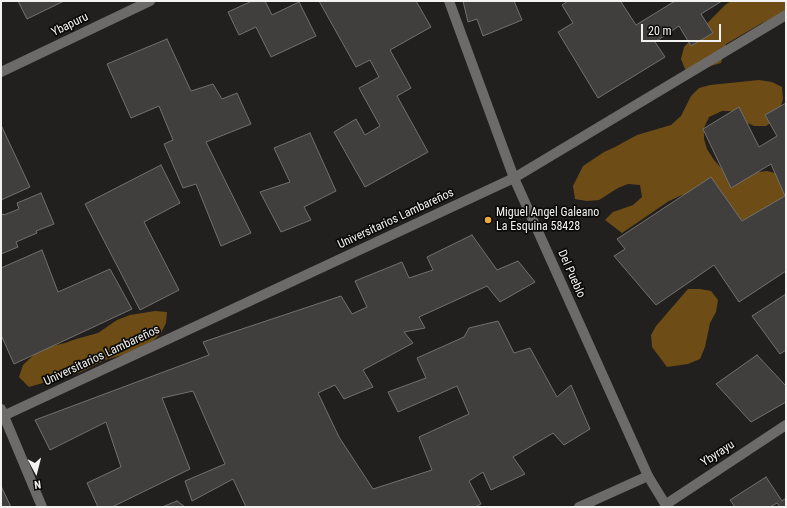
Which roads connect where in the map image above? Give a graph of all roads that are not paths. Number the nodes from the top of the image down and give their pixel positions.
1 (150, 1) edge
2 (449, 1) edge
3 (786, 15) edge
4 (1, 72) edge
5 (514, 178) junction
6 (2, 414) edge
7 (786, 425) edge
8 (648, 476) junction
9 (666, 506) edge
10 (42, 507) edge
11 (579, 507) edge

1 - 4 street, Ybapuru
2 - 5 street, Del Pueblo
3 - 5 street, Universitarios Lambareños
5 - 6 street, Universitarios Lambareños
5 - 8 street, Del Pueblo
6 - 10 street
7 - 9 street, Ybyrayu
8 - 9 street, Del Pueblo
8 - 11 street

